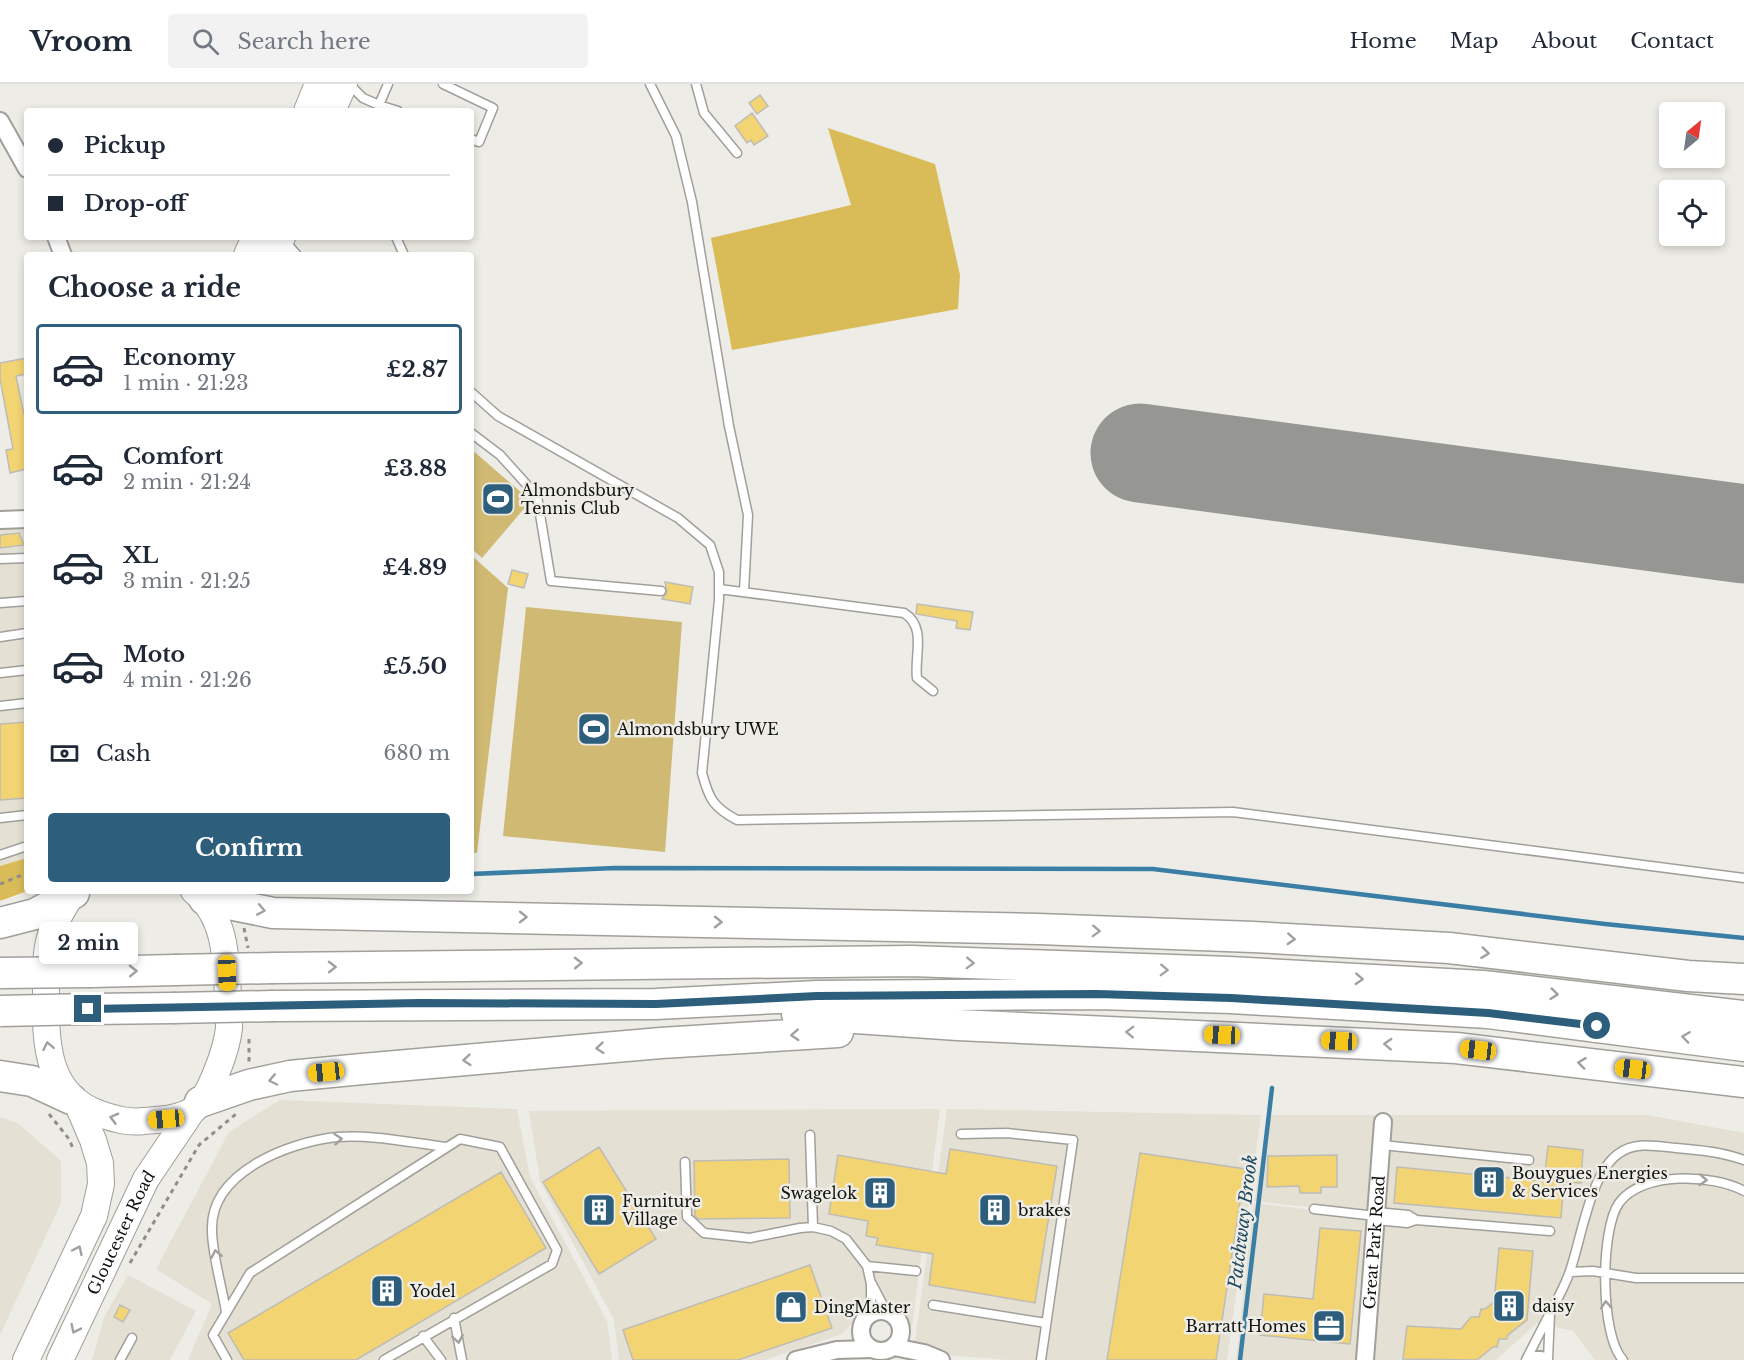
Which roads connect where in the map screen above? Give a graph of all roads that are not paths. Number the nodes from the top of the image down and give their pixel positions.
1 (388, 84) edge
2 (442, 84) edge
3 (650, 84) edge
4 (696, 84) edge
5 (341, 93) edge
6 (379, 105) junction
7 (313, 108) edge
8 (388, 108) edge
9 (0, 121) edge
10 (474, 140) edge
11 (738, 153) dead end
12 (24, 164) edge
13 (284, 240) edge
14 (294, 252) edge
15 (474, 395) edge
16 (474, 436) edge
17 (24, 519) edge
18 (0, 520) edge
19 (24, 558) edge
20 (0, 559) edge
21 (719, 589) junction
22 (661, 591) dead end
23 (744, 591) junction
24 (24, 601) edge
25 (0, 603) edge
26 (24, 633) edge
27 (0, 637) edge
28 (24, 670) edge
29 (0, 673) edge
30 (933, 691) dead end
31 (0, 700) edge
32 (24, 703) edge
33 (0, 706) edge
34 (24, 815) edge
35 (0, 818) edge
36 (24, 847) edge
37 (0, 855) edge
38 (1744, 878) edge
39 (70, 894) edge
40 (73, 894) edge
41 (199, 895) edge
42 (0, 922) edge
43 (1038, 929) junction
44 (654, 962) junction
45 (0, 973) edge
46 (1688, 976) junction
47 (1744, 979) edge
48 (1744, 986) edge
49 (656, 1004) junction
50 (0, 1011) edge
51 (1744, 1016) edge
52 (958, 1025) junction
53 (1744, 1046) edge
54 (0, 1076) edge
55 (1744, 1082) edge
56 (74, 1102) junction
57 (196, 1107) junction
58 (1383, 1122) dead end
59 (962, 1134) dead end
60 (810, 1135) dead end
61 (1382, 1144) junction
62 (447, 1147) junction
63 (1529, 1160) dead end
64 (1744, 1160) edge
65 (685, 1162) dead end
66 (1744, 1191) edge
67 (1314, 1209) dead end
68 (1376, 1216) junction
69 (813, 1227) junction
70 (1550, 1231) dead end
71 (867, 1266) junction
72 (916, 1271) dead end
73 (1570, 1272) junction
74 (1606, 1274) junction
75 (1744, 1278) edge
76 (871, 1284) junction
77 (933, 1305) dead end
78 (226, 1312) junction
79 (878, 1312) junction
80 (1550, 1313) junction
81 (454, 1318) junction
82 (1046, 1323) junction
83 (423, 1336) junction
84 (132, 1338) dead end
85 (898, 1340) junction
86 (866, 1343) junction
87 (66, 1358) edge
88 (26, 1360) edge
89 (120, 1360) edge
90 (227, 1360) edge
91 (384, 1360) edge
92 (441, 1360) edge
93 (462, 1360) edge
94 (796, 1360) edge
95 (940, 1360) edge
96 (1041, 1360) edge
97 (1365, 1360) edge
98 (1526, 1360) edge
99 (1531, 1360) edge
100 (1541, 1360) edge
101 (1548, 1360) edge
102 (1623, 1360) edge

1 - 6 lane
2 - 10 lane
3 - 23 lane
4 - 11 lane
5 - 6 lane
5 - 7 main road
6 - 8 lane
9 - 12 street
13 - 14 lane
15 - 21 lane
16 - 22 lane
17 - 18 street
19 - 20 lane
21 - 23 lane
21 - 38 lane
23 - 30 lane
24 - 25 lane
26 - 27 lane
28 - 29 lane
31 - 33 lane
32 - 33 lane
34 - 35 lane
36 - 37 lane
39 - 42 highway
56 -> 40 main road, Gloucester Road
41 -> 43 highway
41 - 57 main road, Gloucester Road
43 - 44 highway
43 -> 46 highway
45 -> 44 highway, bridge
44 -> 51 highway
46 - 47 highway
46 - 48 highway
49 - 50 highway, bridge
49 - 52 highway
53 -> 49 highway
55 -> 52 highway
52 -> 57 highway
54 - 56 highway
57 -> 56 main road
88 -> 56 main road, Gloucester Road
57 -> 87 main road, Gloucester Road
58 - 61 street, Great Park Road
59 - 82 lane
60 - 69 lane
61 - 63 lane
61 - 68 street, Great Park Road
62 - 78 lane
78 -> 62 lane
62 - 81 lane
64 - 73 lane
65 - 69 lane
74 -> 66 lane
67 - 68 lane
68 - 70 lane
68 - 97 street, Great Park Road
69 - 71 lane
71 - 72 lane
71 - 76 lane
73 - 74 lane
73 - 80 lane
74 - 75 lane
102 -> 74 lane
76 - 79 lane
76 - 79 lane
77 - 82 lane
78 - 90 lane
79 - 85 street
79 - 86 street
80 - 98 lane
80 - 101 lane
81 - 83 lane
81 -> 93 lane
82 - 96 lane
83 - 91 lane
83 - 92 lane
84 - 89 lane
85 - 86 street
85 - 95 street
86 - 94 street
99 - 100 street

